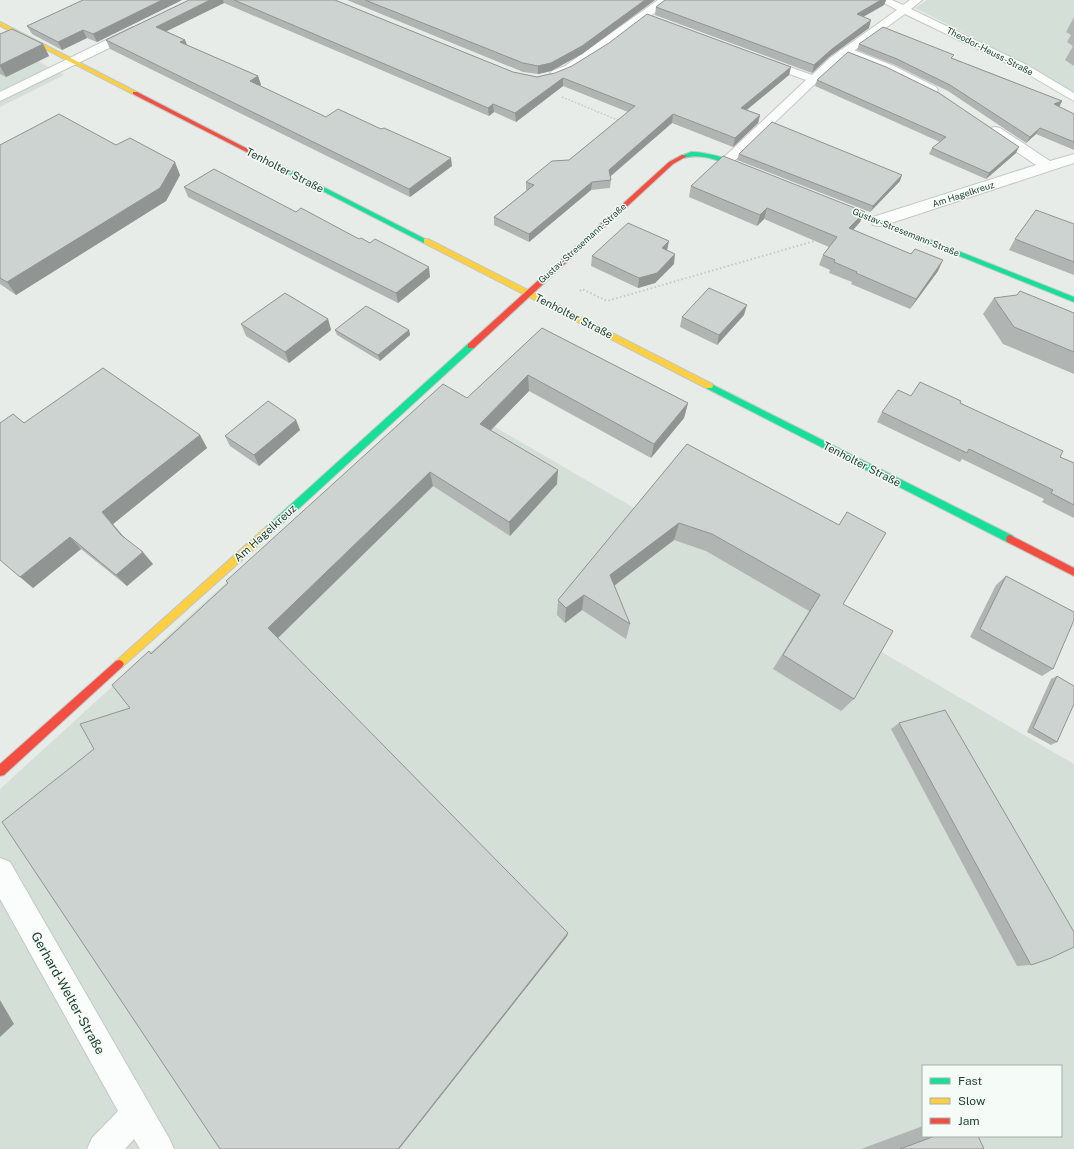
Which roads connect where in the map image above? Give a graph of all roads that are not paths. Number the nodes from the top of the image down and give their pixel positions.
1 (666, 0) edge
2 (884, 0) edge
3 (917, 0) edge
4 (904, 8) junction
5 (643, 16) junction
6 (658, 22) edge
7 (0, 24) edge
8 (145, 25) edge
9 (846, 51) junction
10 (754, 57) edge
11 (74, 61) junction
12 (813, 79) junction
13 (537, 80) edge
14 (942, 95) edge
15 (0, 97) edge
16 (1074, 98) edge
17 (981, 122) edge
18 (1074, 158) edge
19 (726, 162) junction
20 (1047, 166) junction
21 (756, 173) edge
22 (828, 202) edge
23 (879, 222) junction
24 (527, 292) junction
25 (1074, 300) edge
26 (1074, 572) edge
27 (0, 771) edge
28 (0, 872) edge
29 (137, 1114) junction
30 (103, 1149) edge
31 (158, 1149) edge

1 - 5 street
2 - 4 lane, Theodor-Heuss-Straße
3 - 4 lane
4 - 9 lane
4 - 16 lane, Theodor-Heuss-Straße
5 - 6 lane
5 - 13 street
7 - 11 street, Tenholter Straße
8 - 11 street
9 - 12 lane
9 - 14 street
10 - 12 lane
11 - 15 street
11 - 24 street, Tenholter Straße
12 - 19 lane
17 - 20 street
18 - 20 street, Am Hagelkreuz
19 - 21 street, Gustav-Stresemann-Straße
19 - 24 street, Gustav-Stresemann-Straße
20 - 23 street, Am Hagelkreuz
22 - 23 street, Gustav-Stresemann-Straße
23 - 25 street, Gustav-Stresemann-Straße
24 - 26 street, Tenholter Straße
24 - 27 street, Am Hagelkreuz
28 - 29 street, Gerhard-Welter-Straße
29 - 30 street
29 - 31 street, Gerhard-Welter-Straße

